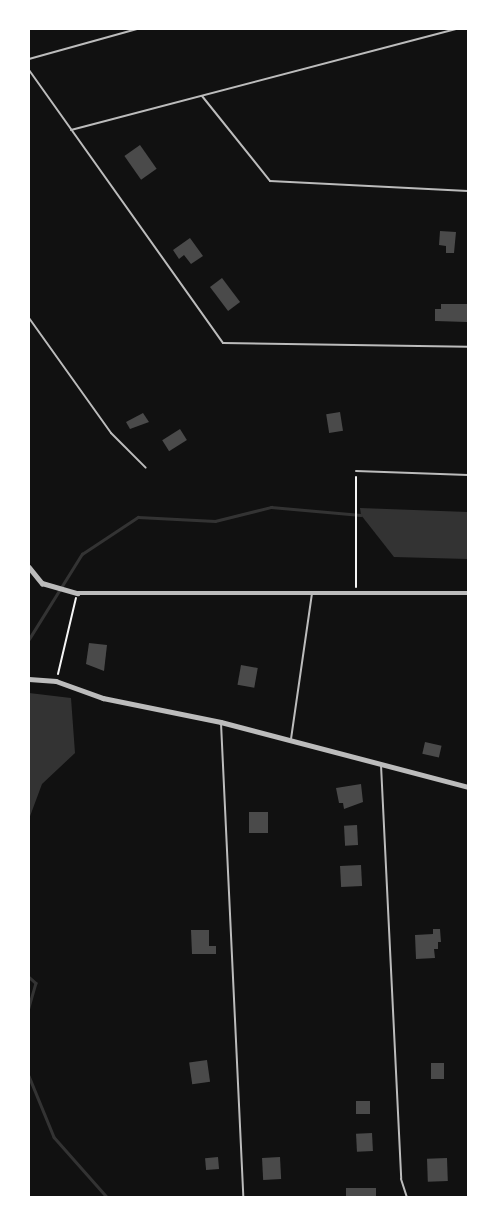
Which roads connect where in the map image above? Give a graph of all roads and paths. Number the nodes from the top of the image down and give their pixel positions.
1 (137, 29) edge
2 (456, 29) edge
3 (29, 59) edge
4 (29, 70) edge
5 (202, 96) junction
6 (71, 130) junction
7 (468, 191) edge
8 (29, 318) edge
9 (468, 348) edge
10 (146, 468) dead end
11 (356, 471) joint
12 (468, 475) edge
13 (29, 567) edge
14 (78, 593) junction
15 (468, 593) edge
16 (312, 594) junction
17 (356, 594) junction
18 (29, 679) edge
19 (56, 681) junction
20 (221, 722) junction
21 (291, 739) junction
22 (380, 766) junction
23 (468, 787) edge
24 (243, 1197) edge
25 (407, 1197) edge

1 - 3 lane
2 - 5 lane
4 - 6 lane
5 - 6 lane
5 - 7 lane
6 - 9 lane
8 - 10 lane
11 - 12 lane
11 - 17 path
13 - 14 street
14 - 16 street
14 - 19 path
15 - 17 street
16 - 17 street
16 - 21 lane
18 - 19 street
19 - 20 street
20 - 21 street
20 - 24 lane
21 - 22 street
22 - 23 street
22 - 25 lane

